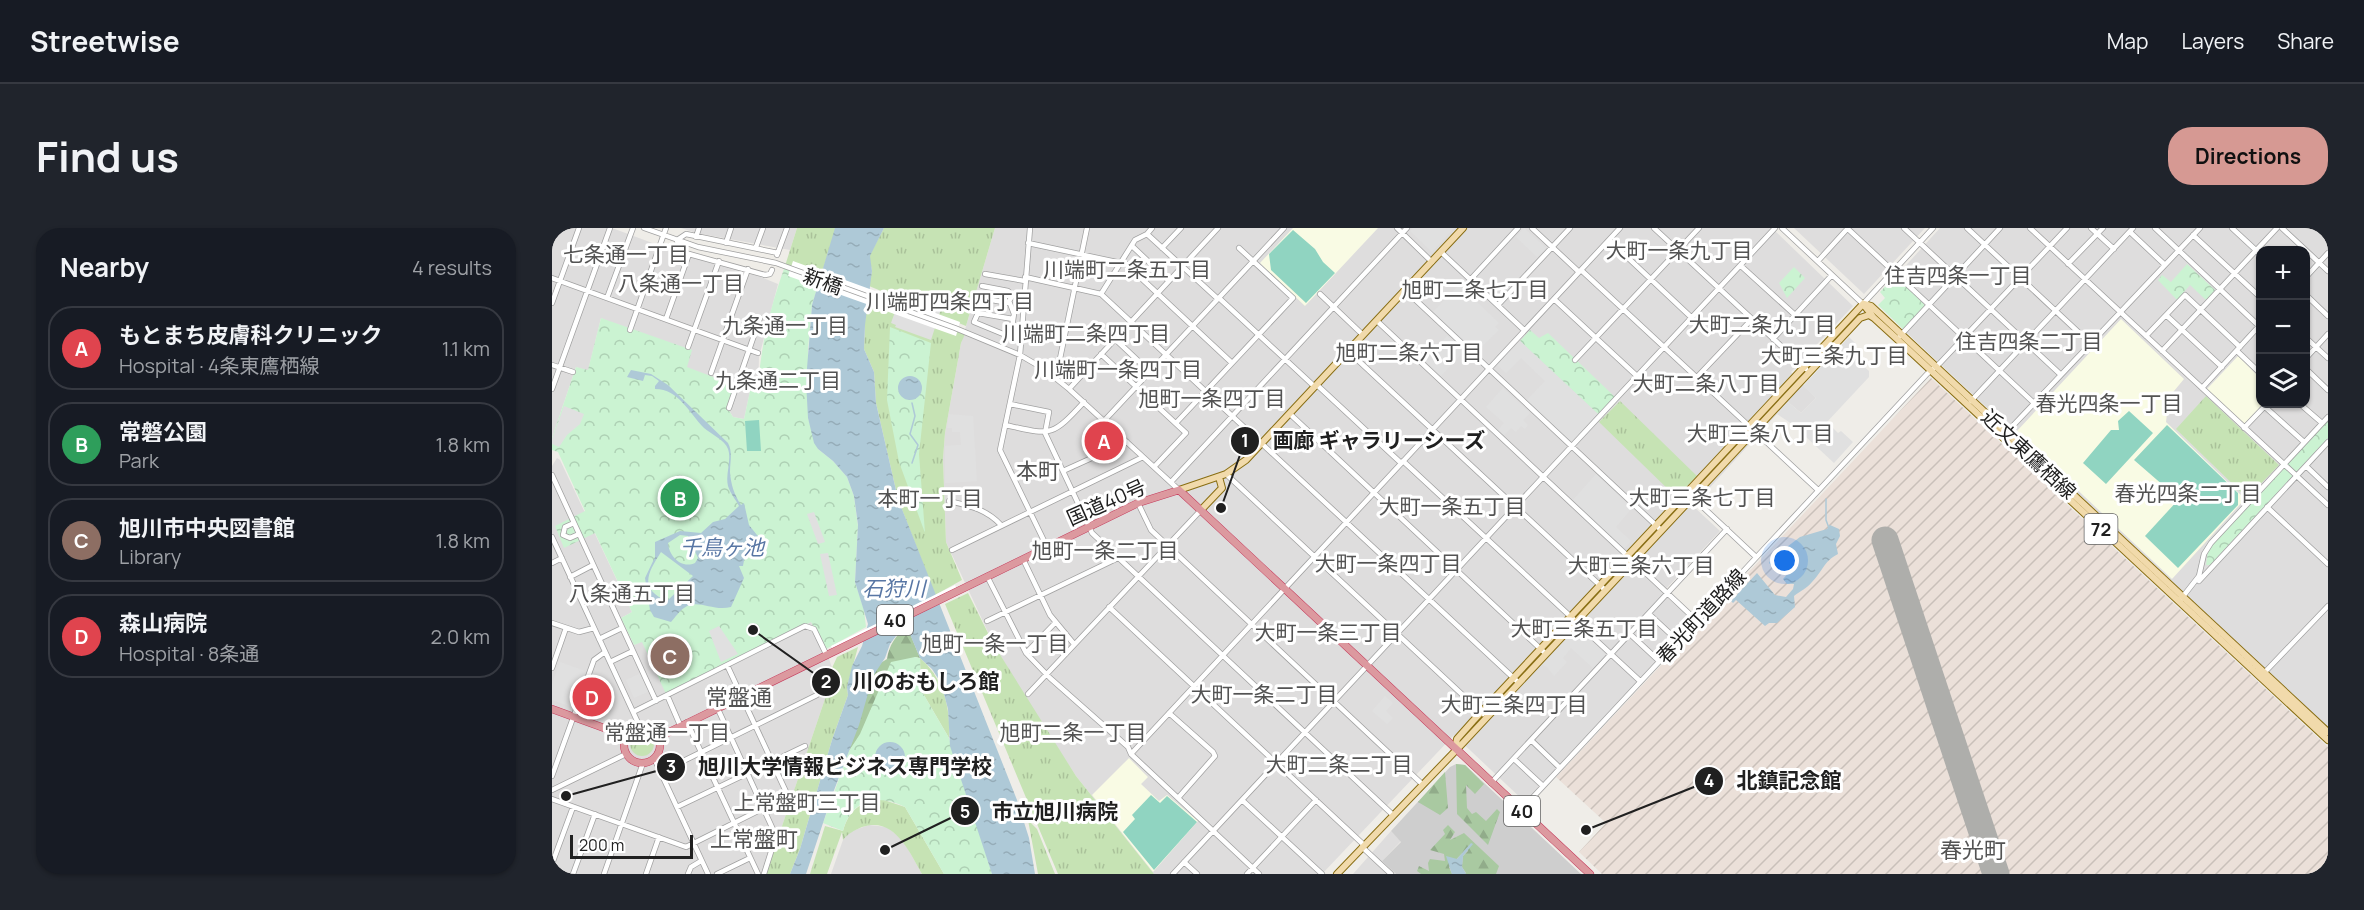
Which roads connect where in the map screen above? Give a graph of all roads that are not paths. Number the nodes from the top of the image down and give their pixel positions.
1 (579, 228) edge
2 (610, 228) edge
3 (633, 228) edge
4 (644, 228) edge
5 (666, 228) edge
6 (699, 228) edge
7 (731, 228) edge
8 (763, 228) edge
9 (787, 228) edge
10 (1030, 228) edge
11 (1087, 228) edge
12 (1152, 228) edge
13 (1181, 228) edge
14 (1218, 228) edge
15 (1275, 228) edge
16 (1284, 228) edge
17 (1397, 228) edge
18 (1407, 228) edge
19 (1463, 228) edge
20 (1518, 228) edge
21 (1532, 228) edge
22 (1570, 228) edge
23 (1620, 228) edge
24 (1654, 228) edge
25 (1699, 228) edge
26 (1775, 228) edge
27 (1782, 228) edge
28 (1848, 228) edge
29 (1904, 228) edge
30 (1933, 228) edge
31 (1967, 228) edge
32 (2000, 228) edge
33 (2030, 228) edge
34 (2067, 228) edge
35 (2091, 228) edge
36 (2103, 228) edge
37 (2155, 228) edge
38 (2200, 228) edge
39 (2232, 228) edge
40 (2277, 228) edge
41 (2282, 228) edge
42 (2132, 230) edge
43 (1280, 233) junction
44 (1402, 233) junction
45 (1147, 234) junction
46 (2097, 234) junction
47 (663, 235) junction
48 (2193, 235) junction
49 (696, 237) junction
50 (676, 240) junction
51 (1609, 240) junction
52 (1920, 242) junction
53 (726, 243) junction
54 (1028, 243) junction
55 (1985, 245) junction
56 (1132, 246) junction
57 (2050, 246) junction
58 (2263, 246) edge
59 (756, 247) junction
60 (1552, 247) junction
61 (1162, 248) junction
62 (1239, 248) dead end
63 (2114, 249) junction
64 (1677, 250) junction
65 (2178, 250) junction
66 (2256, 250) edge
67 (1441, 252) junction
68 (2328, 253) edge
69 (690, 254) junction
70 (1082, 254) junction
71 (2256, 254) edge
72 (719, 261) junction
73 (1253, 261) junction
74 (1818, 261) junction
75 (1121, 262) junction
76 (1432, 262) junction
77 (2319, 263) junction
78 (2068, 264) junction
79 (2165, 265) junction
80 (1182, 266) junction
81 (1741, 266) junction
82 (748, 269) junction
83 (1580, 271) junction
84 (1893, 271) junction
85 (2328, 271) edge
86 (771, 272) dead end
87 (2235, 273) junction
88 (2310, 273) edge
89 (985, 274) dead end
90 (1832, 275) junction
91 (1956, 275) junction
92 (552, 278) edge
93 (2020, 278) junction
94 (1025, 279) junction
95 (1650, 279) junction
96 (2085, 279) junction
97 (1470, 280) junction
98 (560, 281) junction
99 (1169, 281) junction
100 (982, 286) dead end
101 (1075, 288) junction
102 (1719, 289) junction
103 (2220, 289) junction
104 (1405, 290) junction
105 (587, 291) junction
106 (2256, 293) edge
107 (1024, 294) junction
108 (1101, 294) junction
109 (1157, 294) junction
110 (1320, 294) dead end
111 (1013, 295) junction
112 (980, 297) dead end
113 (607, 298) junction
114 (1218, 299) junction
115 (1554, 299) junction
116 (2310, 299) edge
117 (552, 303) edge
118 (1009, 303) junction
119 (1863, 304) junction
120 (1928, 304) junction
121 (1498, 305) junction
122 (1333, 307) junction
123 (1623, 308) junction
124 (637, 309) junction
125 (1992, 309) junction
126 (2201, 310) junction
127 (2056, 311) junction
128 (2120, 312) junction
129 (1795, 315) junction
130 (2166, 315) junction
131 (2328, 316) edge
132 (760, 318) dead end
133 (1692, 318) junction
134 (1860, 318) junction
135 (1874, 318) junction
136 (1013, 319) junction
137 (1752, 319) junction
138 (666, 320) junction
139 (1377, 321) junction
140 (1131, 322) junction
141 (2256, 322) edge
142 (1192, 326) junction
143 (630, 330) dead end
144 (694, 330) junction
145 (1524, 330) junction
146 (2182, 330) junction
147 (2256, 330) edge
148 (2328, 334) edge
149 (1257, 335) junction
150 (1364, 335) junction
151 (2146, 336) junction
152 (1899, 337) junction
153 (1596, 338) junction
154 (1964, 338) junction
155 (1115, 339) junction
156 (1773, 339) junction
157 (723, 340) junction
158 (2027, 342) junction
159 (2310, 342) edge
160 (2090, 343) junction
161 (688, 347) dead end
162 (1665, 347) junction
163 (2316, 347) junction
164 (2239, 349) junction
165 (750, 350) junction
166 (1348, 351) junction
167 (2162, 351) junction
168 (758, 353) dead end
169 (1101, 354) junction
170 (2310, 354) edge
171 (1020, 355) junction
172 (1166, 355) junction
173 (2328, 358) edge
174 (1285, 359) junction
175 (1575, 360) dead end
176 (1232, 363) junction
177 (552, 365) edge
178 (2222, 367) junction
179 (560, 368) junction
180 (2256, 368) edge
181 (1488, 369) junction
182 (1933, 369) junction
183 (1807, 370) junction
184 (2000, 371) junction
185 (573, 372) dead end
186 (1150, 372) junction
187 (711, 373) dead end
188 (2310, 373) edge
189 (2060, 374) junction
190 (1638, 377) junction
191 (1697, 377) junction
192 (1056, 378) junction
193 (1137, 385) junction
194 (1316, 386) junction
195 (2202, 388) junction
196 (1069, 389) junction
197 (552, 390) edge
198 (2328, 390) edge
199 (1205, 391) junction
200 (1460, 399) junction
201 (1084, 402) junction
202 (1970, 403) junction
203 (2034, 403) junction
204 (1010, 404) junction
205 (729, 408) dead end
206 (2263, 408) edge
207 (2269, 408) edge
208 (2305, 408) edge
209 (1290, 414) junction
210 (1231, 416) junction
211 (2328, 417) edge
212 (1104, 421) junction
213 (1176, 423) junction
214 (2322, 423) junction
215 (1005, 425) junction
216 (1751, 428) junction
217 (2244, 428) junction
218 (1432, 429) junction
219 (1045, 433) junction
220 (2004, 435) junction
221 (1127, 442) junction
222 (2304, 442) junction
223 (2328, 442) edge
224 (1262, 444) junction
225 (1571, 447) junction
226 (1143, 457) junction
227 (1402, 462) junction
228 (2284, 465) junction
229 (2306, 466) junction
230 (1154, 467) junction
231 (1063, 471) junction
232 (1226, 474) junction
233 (552, 475) edge
234 (2296, 476) junction
235 (1219, 477) junction
236 (1543, 477) junction
237 (1171, 482) junction
238 (2328, 487) edge
239 (1179, 490) junction
240 (1818, 490) junction
241 (559, 491) junction
242 (1072, 491) junction
243 (1374, 492) junction
244 (552, 494) edge
245 (1690, 495) junction
246 (949, 501) dead end
247 (1138, 503) junction
248 (2327, 503) edge
249 (2267, 507) junction
250 (1515, 508) junction
251 (1201, 510) junction
252 (1030, 511) junction
253 (1346, 522) junction
254 (574, 523) junction
255 (1001, 525) junction
256 (1089, 526) junction
257 (1659, 528) junction
258 (1727, 529) junction
259 (579, 534) junction
260 (563, 535) junction
261 (1486, 538) junction
262 (552, 540) edge
263 (1167, 545) junction
264 (1047, 547) junction
265 (952, 550) dead end
266 (1314, 556) junction
267 (1756, 557) junction
268 (562, 558) junction
269 (1118, 558) junction
270 (1631, 558) junction
271 (1023, 559) junction
272 (552, 563) edge
273 (2202, 564) junction
274 (2328, 564) edge
275 (593, 565) junction
276 (2211, 567) junction
277 (1457, 570) junction
278 (987, 576) junction
279 (1138, 576) junction
280 (570, 577) junction
281 (2192, 587) junction
282 (1603, 588) junction
283 (1284, 589) junction
284 (606, 593) junction
285 (1668, 593) junction
286 (1040, 596) junction
287 (2181, 599) junction
288 (1430, 600) junction
289 (583, 603) junction
290 (2328, 606) edge
291 (1109, 607) junction
292 (1005, 613) junction
293 (1648, 614) junction
294 (1573, 620) junction
295 (987, 621) dead end
296 (1697, 621) junction
297 (552, 623) edge
298 (1055, 623) junction
299 (1251, 624) junction
300 (566, 628) junction
301 (594, 628) junction
302 (622, 628) junction
303 (1398, 634) junction
304 (1630, 634) junction
305 (599, 639) junction
306 (1678, 641) junction
307 (1074, 644) junction
308 (633, 651) junction
309 (605, 652) junction
310 (829, 652) junction
311 (1544, 652) junction
312 (1026, 653) junction
313 (1222, 654) junction
314 (1611, 654) junction
315 (1659, 661) junction
316 (610, 662) junction
317 (727, 665) junction
318 (1367, 666) junction
319 (552, 668) edge
320 (1046, 674) junction
321 (2262, 675) junction
322 (1516, 681) junction
323 (1640, 681) junction
324 (1193, 685) junction
325 (1028, 694) dead end
326 (667, 695) junction
327 (742, 695) junction
328 (817, 695) dead end
329 (656, 701) junction
330 (1334, 701) junction
331 (717, 707) junction
332 (552, 709) edge
333 (633, 712) junction
334 (1169, 712) junction
335 (1484, 715) junction
336 (573, 717) junction
337 (684, 723) junction
338 (756, 725) junction
339 (640, 727) junction
340 (1305, 732) junction
341 (2328, 732) edge
342 (626, 736) junction
343 (658, 736) junction
344 (731, 738) junction
345 (1531, 740) junction
346 (2328, 740) edge
347 (805, 746) dead end
348 (1455, 749) junction
349 (701, 752) junction
350 (626, 754) junction
351 (1131, 754) junction
352 (654, 758) junction
353 (1514, 759) junction
354 (772, 760) junction
355 (643, 763) junction
356 (1276, 763) junction
357 (1560, 768) junction
358 (661, 772) junction
359 (747, 772) junction
360 (552, 776) edge
361 (1491, 783) junction
362 (1422, 784) junction
363 (1543, 786) junction
364 (717, 787) junction
365 (552, 790) edge
366 (788, 796) dead end
367 (1178, 798) junction
368 (552, 799) edge
369 (1242, 800) junction
370 (1316, 800) junction
371 (573, 807) junction
372 (677, 807) junction
373 (764, 808) junction
374 (1521, 810) junction
375 (595, 814) junction
376 (1393, 815) junction
377 (734, 823) junction
378 (622, 824) junction
379 (1214, 831) junction
380 (659, 837) junction
381 (1282, 837) junction
382 (693, 843) junction
383 (1363, 846) junction
384 (750, 858) junction
385 (701, 861) junction
386 (1184, 862) junction
387 (552, 864) edge
388 (1252, 868) junction
389 (1388, 873) edge
390 (573, 874) edge
391 (604, 874) edge
392 (646, 874) edge
393 (688, 874) edge
394 (708, 874) edge
395 (717, 874) edge
396 (758, 874) edge
397 (764, 874) edge
398 (1173, 874) edge
399 (1197, 874) edge
400 (1247, 874) edge
401 (1259, 874) edge
402 (1322, 874) edge
403 (1337, 874) edge
404 (1590, 874) edge

1 - 98 street
2 - 105 street
3 - 113 street
4 - 47 street, 新橋
5 - 47 street
6 - 49 street
7 - 53 street
8 - 59 street
9 - 59 street
10 - 54 street
11 - 70 street
12 - 45 street
13 - 61 street
14 - 80 street
15 - 43 street
16 - 43 street
17 - 44 street
18 - 44 street
19 - 67 main road
20 - 97 street
21 - 60 street
22 - 60 street
23 - 51 street
24 - 64 street
25 - 64 street
26 - 81 street
27 - 74 street, 近文東鷹栖線
28 - 74 street
28 - 84 street
29 - 52 street
30 - 52 street
31 - 55 street
32 - 55 street
33 - 57 street
34 - 57 street, 春光町道路線
35 - 46 street
36 - 46 street
37 - 65 street
38 - 48 street
39 - 66 street
40 - 58 street
41 - 77 street
42 - 63 street
42 - 79 street
43 - 73 street
44 - 76 street
44 - 122 street
45 - 56 street
45 - 61 street
46 - 63 street
46 - 78 street
47 - 50 street, 新橋
47 - 124 street
48 - 65 street
48 - 87 street
49 - 50 street
49 - 53 street
50 - 69 street
50 - 171 street, 新橋
51 - 83 street
51 - 95 street
52 - 84 street
52 - 91 street
53 - 59 street
54 - 70 street
54 - 94 street
55 - 91 street
55 - 93 street
56 - 75 street
56 - 99 street
57 - 78 street
57 - 93 street, 春光町道路線
60 - 83 street
60 - 121 street
61 - 80 street
62 - 73 street
63 - 96 street
64 - 95 street
64 - 102 street
65 - 79 street
65 - 103 street
67 - 76 main road
67 - 97 street
68 - 77 street
69 - 72 street
69 - 138 street
70 - 75 street
70 - 101 street
71 - 87 street
72 - 82 street
72 - 144 street
73 - 114 street
73 - 149 street
74 - 90 street, 近文東鷹栖線
75 - 108 street
75 - 109 street
76 - 104 main road
77 - 85 street
77 - 88 street
78 - 96 street
79 - 128 street
80 - 99 street
80 - 114 street
81 - 102 street
81 - 129 street
82 - 86 street
82 - 157 street
83 - 115 street
83 - 123 street
84 - 119 street
84 - 120 street
87 - 103 street
87 - 106 street
89 - 94 street
90 - 119 street, 近文東鷹栖線
90 - 129 street
91 - 120 street
91 - 125 street
92 - 98 street
93 - 125 street, 春光町道路線
93 - 127 street
94 - 101 street
94 - 107 street
95 - 123 street
95 - 133 street
96 - 127 street
96 - 128 street
97 - 121 street
98 - 105 street
98 - 117 street
99 - 109 street
100 - 111 street
101 - 108 street
101 - 192 street
102 - 133 street
102 - 137 street
103 - 126 street
103 - 141 street
104 - 139 main road
104 - 181 street
105 - 113 street
105 - 179 street
107 - 111 street
107 - 171 street
108 - 140 street
109 - 140 street
109 - 142 street
110 - 122 street
111 - 118 street
112 - 118 street
113 - 124 street
114 - 142 street
114 - 149 street
115 - 145 street
115 - 153 street
116 - 131 street
118 - 136 street
119 - 134 main road
119 - 135 main road, 72
119 - 152 main road, 近文東鷹栖線 / 72
119 - 183 main road
120 - 152 street
120 - 154 street
121 - 145 street
122 - 150 street
122 - 174 street
123 - 153 street
123 - 162 street
124 - 138 street
124 - 143 street
125 - 154 street, 春光町道路線
125 - 158 street
126 - 130 street
126 - 146 street
126 - 164 street
127 - 158 street
127 - 160 street
128 - 151 street
128 - 160 street
129 - 156 street
130 - 146 street
130 - 151 street
132 - 165 street
133 - 162 street
134 - 135 main road
134 - 183 main road
135 - 152 main road, 近文東鷹栖線 / 72
136 - 136 street
137 - 156 street
137 - 191 street
138 - 144 street
139 - 150 main road
139 - 200 street
140 - 155 street
140 - 172 street
142 - 172 street
142 - 176 street
144 - 157 street
144 - 161 street
145 - 181 street
146 - 167 street
146 - 178 street
147 - 164 street
148 - 163 street
149 - 174 street
149 - 176 street
150 - 166 main road
151 - 167 street
152 - 182 main road, 近文東鷹栖線 / 72
153 - 175 street
153 - 190 street
154 - 182 street, 春光町道路線
154 - 184 street
155 - 169 street
155 - 186 street
156 - 183 street
157 - 165 street
157 - 187 street
158 - 184 street
158 - 189 street
159 - 163 street
160 - 189 street
162 - 190 street
162 - 191 street
163 - 170 street
163 - 173 street
164 - 178 street
164 - 180 street
165 - 168 street
165 - 205 street
166 - 194 main road
166 - 218 street
167 - 195 street
169 - 193 street
169 - 196 street
171 - 192 street, 新橋
171 - 204 street
172 - 186 street
172 - 199 street
174 - 194 street
174 - 210 street
176 - 199 street
177 - 179 street
178 - 195 street
179 - 185 street
179 - 197 street
181 - 200 street
181 - 225 street
182 - 202 main road, 近文東鷹栖線 / 72
182 - 240 street, 春光町道路線
183 - 216 main road
184 - 202 street
184 - 203 street
186 - 193 street
188 - 198 street
189 - 203 street
190 - 225 street
191 - 216 street
192 - 196 street, 新橋
193 - 212 street
193 - 213 street
194 - 209 main road
194 - 227 street
195 - 217 street
196 - 201 street, 新橋
199 - 210 street
199 - 213 street
200 - 218 street
200 - 236 street
201 - 212 street, 新橋
201 - 219 street
202 - 220 main road, 近文東鷹栖線 / 72
203 - 220 street
204 - 215 street
204 - 219 street
206 - 217 street
207 - 222 street
208 - 214 street
209 - 224 main road
209 - 243 street
210 - 224 street
210 - 237 street
211 - 214 street
212 - 221 street, 新橋
213 - 230 street
214 - 222 street
215 - 219 street
215 - 252 street
216 - 240 street
216 - 245 main road
217 - 228 street
218 - 227 street
218 - 250 street
219 - 231 street
220 - 287 main road, 近文東鷹栖線 / 72
221 - 226 street, 新橋
221 - 231 street
222 - 228 street
223 - 229 street
224 - 232 main road
224 - 253 street
225 - 236 street
225 - 257 street
226 - 230 street, 新橋
226 - 242 street
227 - 243 street
227 - 261 street
228 - 234 street
228 - 273 street
229 - 234 street
229 - 238 street
230 - 237 street, 新橋
231 - 242 street
232 - 235 main road
232 - 266 street
233 - 241 street
234 - 248 street
234 - 249 street
235 - 239 main road
235 - 251 main road
236 - 250 street
236 - 270 street
237 - 239 street, 新橋
239 - 247 highway, 国道40号 / 40
239 - 251 highway, 40
240 - 267 street, 春光町道路線
241 - 244 street
241 - 254 street
242 - 252 street
242 - 256 street
243 - 253 street
243 - 277 street
245 - 257 main road
245 - 258 street
246 - 255 street
247 - 256 highway, 国道40号 / 40
247 - 263 street
249 - 274 street
249 - 276 street
250 - 261 street
250 - 282 street
251 - 263 street
251 - 283 highway, 40
252 - 255 street
252 - 264 street
253 - 266 street
253 - 288 street
254 - 259 street
254 - 260 street
255 - 265 street
256 - 264 highway, 国道40号 / 40
256 - 269 street
257 - 270 main road
258 - 267 street
258 - 285 street
259 - 260 street
259 - 275 street
260 - 262 street
261 - 277 street
261 - 294 street
262 - 268 street
263 - 279 street
263 - 299 street
264 - 271 highway, 国道40号 / 40
266 - 283 street
266 - 303 street
267 - 296 street, 春光町道路線
268 - 272 street
268 - 280 street
269 - 279 street
269 - 286 street
270 - 282 main road
270 - 285 street
271 - 278 highway, 国道40号 / 40
271 - 286 street
273 - 276 street
273 - 281 street
275 - 280 street
275 - 284 street
276 - 281 street
277 - 288 street
277 - 311 street
278 - 292 street
278 - 310 highway, 国道40号 / 40
279 - 291 street
279 - 313 street
280 - 289 street
281 - 287 street
282 - 294 main road
283 - 299 street
283 - 318 highway, 40
284 - 289 street
284 - 302 street
285 - 293 street
285 - 296 street
286 - 292 street
286 - 298 street
287 - 321 main road, 近文東鷹栖線 / 72
288 - 303 street
288 - 322 street
289 - 301 street
290 - 321 street
291 - 307 street
291 - 324 street
292 - 295 street
292 - 312 street
293 - 304 street
293 - 306 street
294 - 311 main road
294 - 314 street
296 - 306 street, 春光町道路線
297 - 300 street
298 - 307 street
298 - 312 street
299 - 313 street
299 - 330 street
300 - 301 street
300 - 319 street
301 - 305 street
302 - 305 street
302 - 308 street
303 - 318 street
303 - 335 street
304 - 314 street
304 - 315 street
305 - 309 street
306 - 315 street, 春光町道路線
307 - 320 street
308 - 316 street
308 - 329 street
309 - 316 street
309 - 336 street
310 - 317 street
310 - 327 highway, 国道40号 / 40
311 - 322 main road
312 - 320 street
313 - 324 street
313 - 340 street
314 - 323 street
314 - 345 street
315 - 323 street, 春光町道路線
316 - 333 street
317 - 326 street
317 - 327 street
318 - 330 street
318 - 348 highway, 40
320 - 325 street
320 - 351 street
321 - 341 main road, 近文東鷹栖線 / 72
321 - 346 main road, 近文東鷹栖線 / 72
322 - 335 main road
323 - 357 street, 春光町道路線
324 - 334 street
324 - 356 street
326 - 329 street
326 - 337 street
327 - 331 highway, 国道40号 / 40
327 - 338 street
328 - 338 street
329 - 333 street
330 - 340 street
330 - 362 street
331 - 337 highway, 国道40号 / 40
331 - 344 street
332 - 336 highway
333 - 339 street
334 - 351 street
334 - 367 street
335 - 348 main road
336 - 342 highway
336 - 360 street
337 - 343 highway, 国道40号 / 40
337 - 349 street
338 - 344 street
338 - 354 street
339 - 342 highway
339 - 343 highway
340 - 356 street
340 - 376 street
342 - 350 highway
343 - 352 highway
344 - 349 street
344 - 359 street
345 - 353 street
345 - 357 street
347 - 354 street
348 - 361 highway, 40
348 - 362 main road
349 - 358 street
349 - 364 street
350 - 355 highway
350 - 365 street
351 - 367 street
352 - 355 highway
352 - 358 street
353 - 361 street
353 - 363 street
354 - 359 street
354 - 366 street
355 - 378 street
356 - 369 street
356 - 370 street
357 - 363 street, 春光町道路線
358 - 372 street
359 - 364 street
359 - 373 street
361 - 374 highway, 40
362 - 376 main road
363 - 374 street, 春光町道路線
364 - 372 street
364 - 377 street
367 - 379 street
368 - 371 street
369 - 379 street
369 - 381 street
370 - 381 street
370 - 383 street
371 - 375 street
371 - 387 street
372 - 382 street
373 - 377 street
373 - 397 street
374 - 404 highway, 40
375 - 378 street
375 - 390 street
376 - 383 main road
377 - 382 street
377 - 384 street
378 - 380 street
378 - 391 street
379 - 386 street
379 - 388 street
380 - 382 street
380 - 392 street
381 - 388 street
381 - 402 street
382 - 385 street
383 - 389 street
383 - 403 main road
384 - 395 street
384 - 396 street
385 - 393 street
385 - 394 street
386 - 398 street
386 - 399 street
388 - 400 street
388 - 401 street

